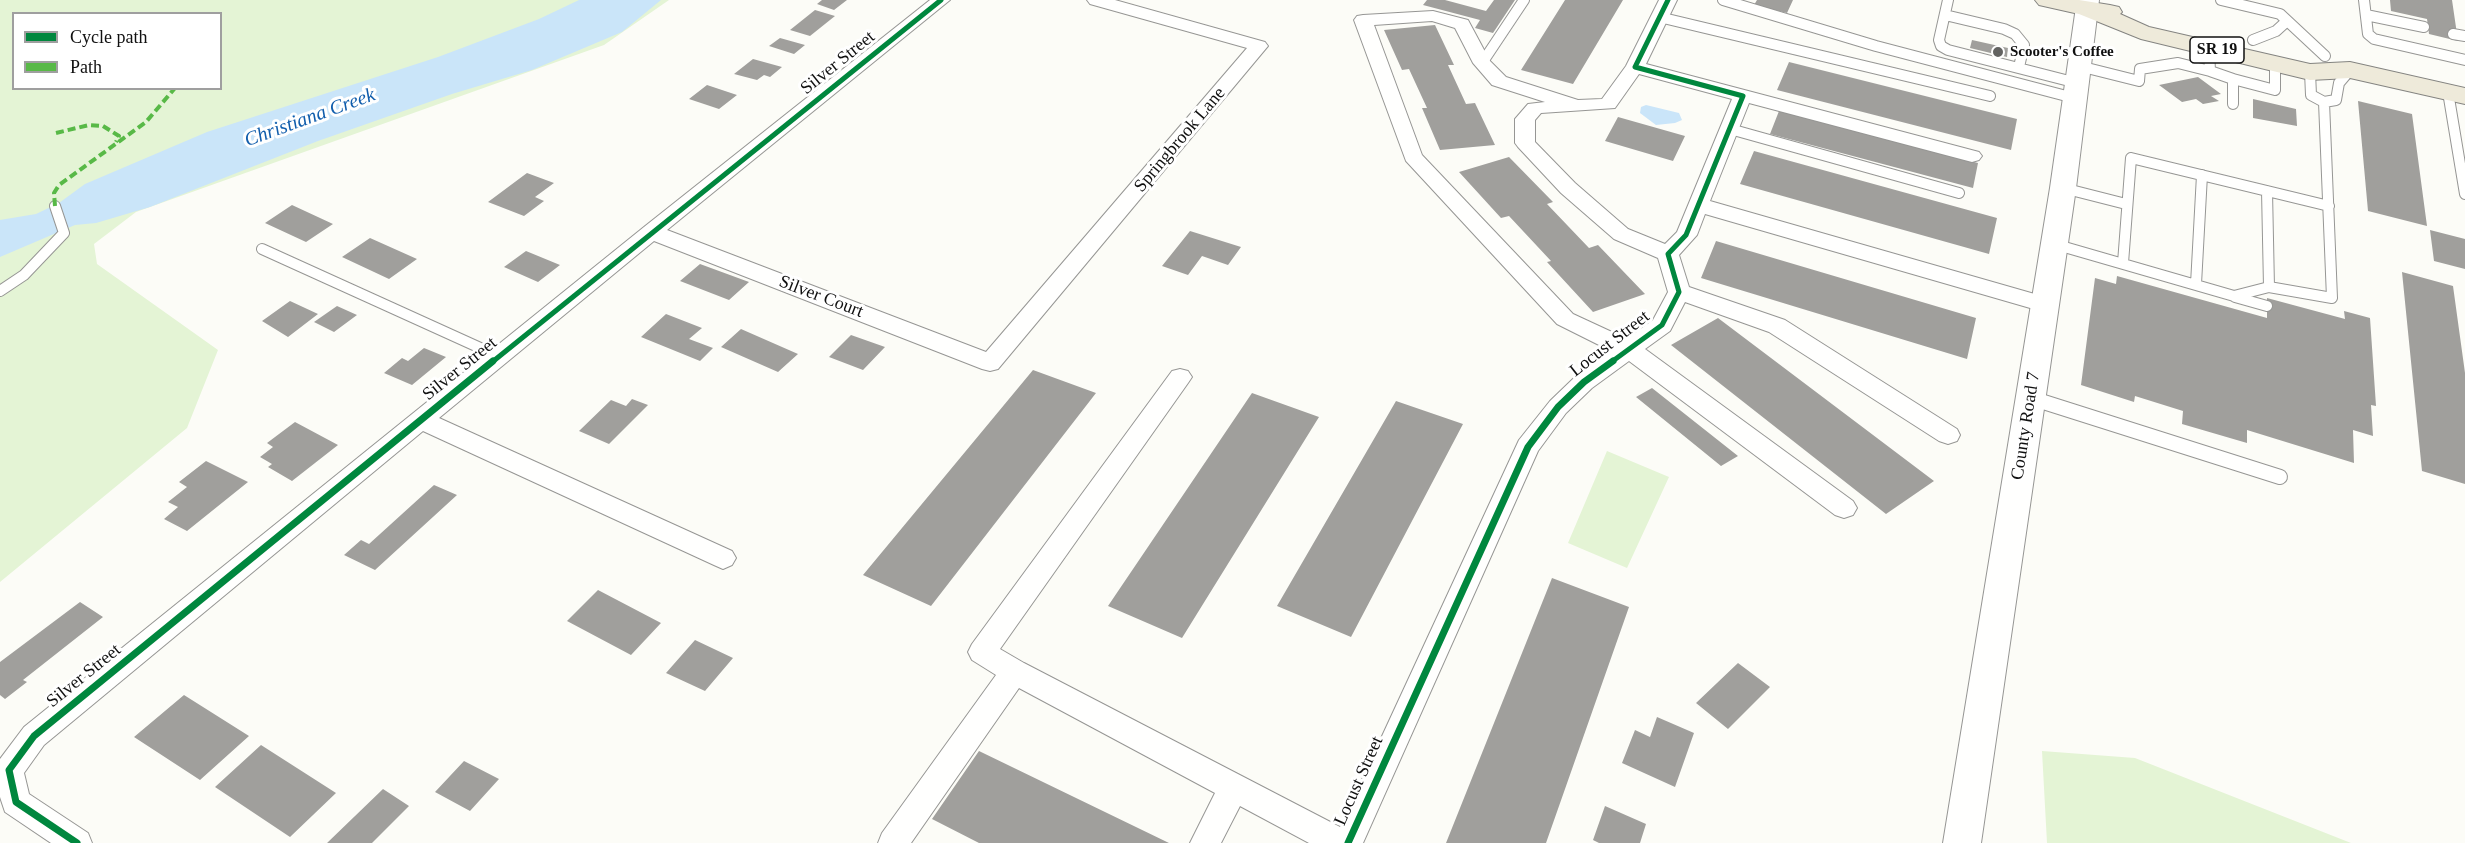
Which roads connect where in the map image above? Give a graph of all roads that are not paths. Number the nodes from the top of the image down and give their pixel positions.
1 (940, 0) edge
2 (1096, 0) edge
3 (1524, 0) edge
4 (1723, 0) edge
5 (1948, 0) edge
6 (2047, 0) edge
7 (2221, 0) edge
8 (2364, 0) edge
9 (2088, 5) edge
10 (1663, 8) edge
11 (1945, 15) junction
12 (2366, 15) junction
13 (2288, 21) junction
14 (2424, 27) dead end
15 (2453, 34) dead end
16 (2465, 36) edge
17 (2253, 40) junction
18 (2209, 59) junction
19 (2465, 60) edge
20 (1482, 63) junction
21 (2276, 64) junction
22 (2317, 64) junction
23 (1635, 67) junction
24 (2019, 67) junction
25 (2350, 70) junction
26 (2233, 79) junction
27 (2077, 82) junction
28 (2457, 94) edge
29 (1743, 96) junction
30 (1990, 96) dead end
31 (2324, 102) junction
32 (2233, 104) dead end
33 (1575, 105) junction
34 (1730, 129) junction
35 (1972, 156) dead end
36 (2202, 176) junction
37 (2063, 188) junction
38 (2267, 191) junction
39 (1959, 193) dead end
40 (2465, 194) edge
41 (2126, 204) junction
42 (1699, 205) junction
43 (55, 206) dead end
44 (2329, 206) junction
45 (651, 231) junction
46 (2053, 244) junction
47 (262, 249) dead end
48 (1668, 254) junction
49 (2123, 263) junction
50 (2196, 284) junction
51 (2269, 288) junction
52 (0, 291) edge
53 (1679, 292) junction
54 (2234, 296) junction
55 (2044, 304) junction
56 (2267, 306) dead end
57 (1630, 350) junction
58 (498, 357) junction
59 (990, 363) joint
60 (1180, 378) dead end
61 (2030, 398) junction
62 (421, 420) junction
63 (1947, 435) dead end
64 (2280, 477) dead end
65 (1844, 508) dead end
66 (723, 558) dead end
67 (1014, 672) junction
68 (1234, 788) junction
69 (77, 843) edge
70 (892, 843) edge
71 (1205, 843) edge
72 (1339, 843) edge
73 (1348, 843) edge
74 (1962, 843) edge

1 - 45 street, Silver Street
2 - 59 street, Springbrook Lane
3 - 20 lane
4 - 27 lane
5 - 11 lane
6 - 9 main road, SR 19
7 - 13 lane
8 - 12 lane
9 - 17 main road, SR 19
9 - 18 main road, SR 19
9 - 27 street, County Road 7
10 - 23 street, Locust Street
10 - 30 lane
11 - 24 lane
11 - 24 lane
12 - 14 lane
12 - 19 lane
13 - 17 lane
13 - 22 lane
15 - 16 lane
17 - 22 main road, SR 19
18 - 21 main road, SR 19
18 - 26 lane
18 - 27 lane
20 - 33 street, Locust Street
20 - 57 street, Locust Street
21 - 22 main road, SR 19
21 - 26 lane
22 - 25 main road, SR 19
22 - 31 lane
23 - 29 street
23 - 33 street, Locust Street
24 - 27 lane
25 - 28 main road, SR 19
25 - 31 lane
26 - 32 lane
27 - 37 street, County Road 7
28 - 40 lane
29 - 34 street
29 - 35 street
31 - 44 lane
33 - 48 street, Locust Street
34 - 39 lane
34 - 42 street
36 - 38 lane
36 - 41 lane
36 - 50 lane
37 - 41 lane
37 - 46 street, County Road 7
38 - 44 lane
38 - 51 lane
41 - 49 lane
42 - 48 street
42 - 55 street
43 - 52 lane
44 - 51 lane
45 - 58 street, Silver Street
45 - 59 street, Silver Court
46 - 49 lane
46 - 55 street, County Road 7
47 - 58 lane
48 - 53 street
49 - 50 lane
50 - 54 lane
51 - 54 lane
53 - 57 street, Locust Street
53 - 63 street
54 - 56 lane
55 - 61 street, County Road 7
57 - 65 street, Locust Street
57 - 73 street, Locust Street
58 - 62 street, Silver Street
60 - 67 street, Locust Street
61 - 64 lane
61 - 74 street, County Road 7
62 - 66 street
62 - 69 street, Silver Street
67 - 68 street, Locust Street
67 - 70 street
68 - 71 street
68 - 72 street, Locust Street

